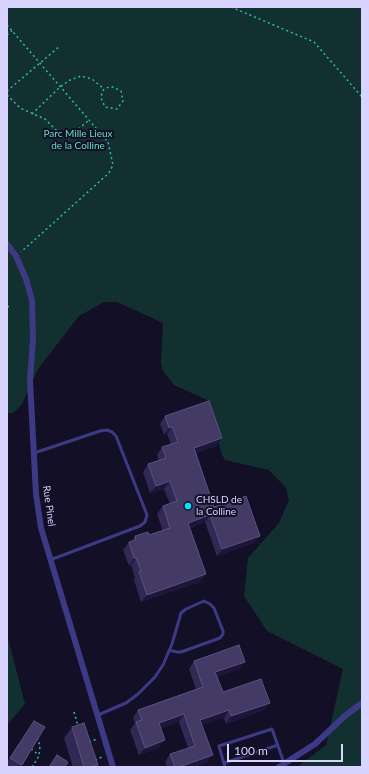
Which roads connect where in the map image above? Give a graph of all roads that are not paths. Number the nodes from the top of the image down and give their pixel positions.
1 (7, 244) edge
2 (34, 453) junction
3 (50, 560) junction
4 (170, 650) junction
5 (362, 703) edge
6 (96, 716) junction
7 (278, 745) junction
8 (224, 763) junction
9 (282, 765) edge
10 (113, 767) edge
11 (225, 767) edge

1 - 2 street, Rue Pinel
2 - 3 street, Rue Pinel
2 - 3 lane
3 - 6 street, Rue Pinel
4 - 4 lane
4 - 6 lane
5 - 9 street
6 - 10 street, Rue Pinel
7 - 8 lane
7 - 8 lane
7 - 9 lane
8 - 11 lane

